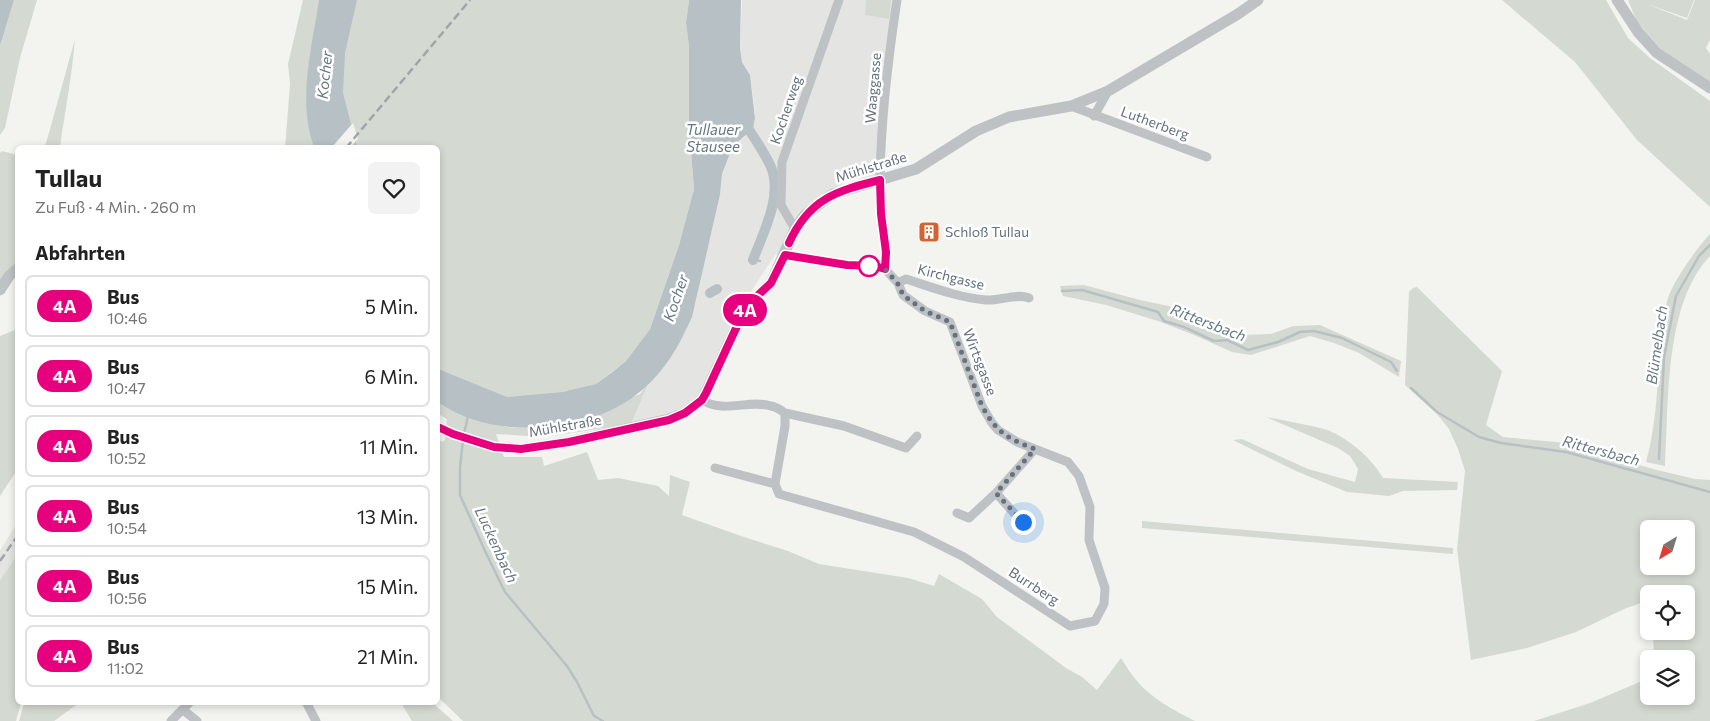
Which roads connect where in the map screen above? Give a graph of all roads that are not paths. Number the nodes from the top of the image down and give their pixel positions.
1 (838, 0) edge
2 (897, 0) edge
3 (1258, 0) edge
4 (1617, 0) edge
5 (1710, 88) edge
6 (1108, 90) junction
7 (1070, 106) junction
8 (1094, 116) junction
9 (1207, 157) dead end
10 (880, 180) junction
11 (795, 229) junction
12 (785, 255) junction
13 (885, 269) junction
14 (15, 271) edge
15 (898, 284) junction
16 (0, 290) edge
17 (1029, 298) dead end
18 (702, 400) junction
19 (785, 413) junction
20 (989, 418) joint
21 (440, 428) edge
22 (917, 436) dead end
23 (1035, 449) junction
24 (715, 468) dead end
25 (775, 484) junction
26 (996, 493) junction
27 (958, 513) dead end
28 (1023, 522) dead end
29 (187, 705) edge
30 (308, 705) edge
31 (183, 710) junction
32 (171, 721) edge
33 (197, 721) edge
34 (316, 721) edge

1 - 11 street, Kocherweg
2 - 10 street, Waaggasse
3 - 6 street, Mühlstraße
4 - 5 street
6 - 7 street, Mühlstraße
6 - 8 street
7 - 8 street, Lutherberg
7 - 10 street, Mühlstraße
8 - 9 street, Lutherberg
10 - 11 street, Mühlstraße
10 - 13 street, Waaggasse
11 - 12 street, Mühlstraße
12 - 13 street
12 - 18 street, Mühlstraße
13 - 15 street, Kirchgasse
14 - 16 street
15 - 17 street, Kirchgasse
15 - 20 street, Wirtsgasse
18 - 19 street
18 - 21 street, Mühlstraße
19 - 22 street
19 - 25 street
20 - 23 street, Burrberg
23 - 25 street, Burrberg
23 - 26 street
24 - 25 street, Burrberg
26 - 27 street
26 - 28 street
29 - 31 street
30 - 34 street
31 - 32 street
31 - 33 street

